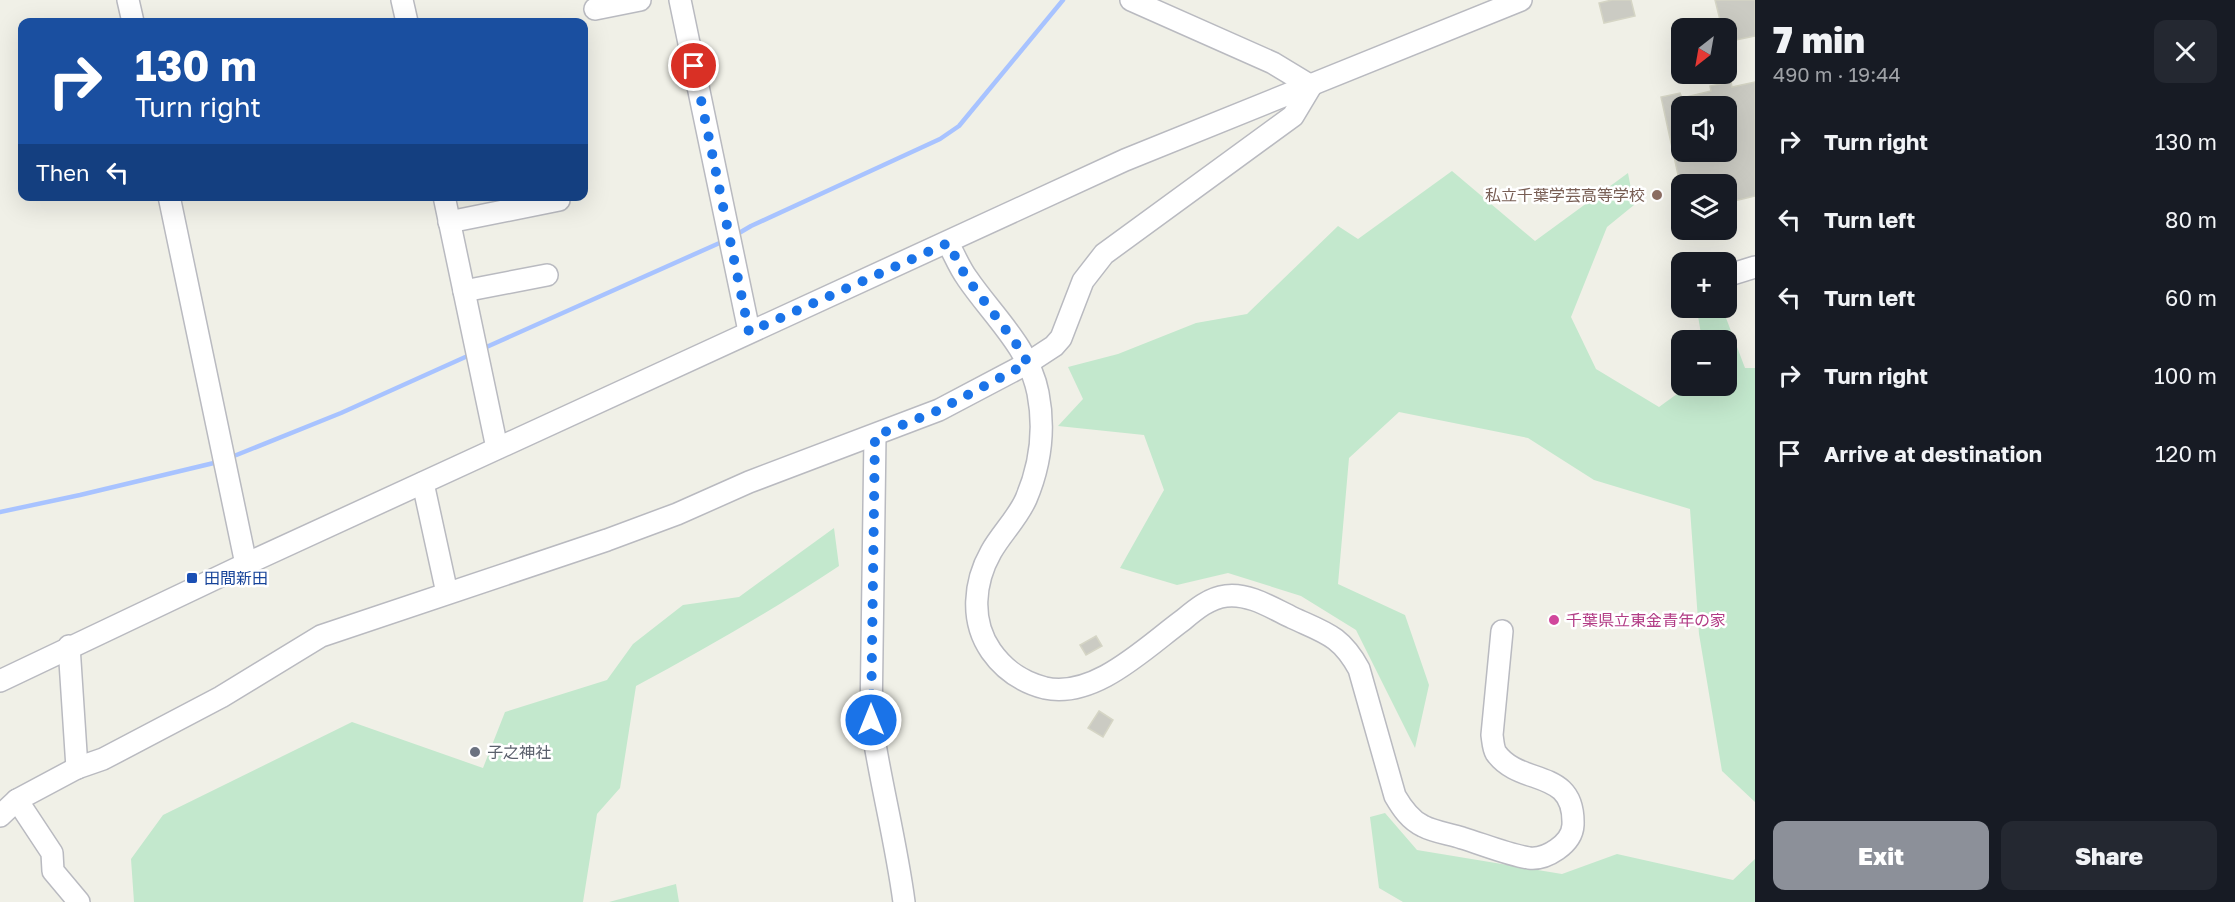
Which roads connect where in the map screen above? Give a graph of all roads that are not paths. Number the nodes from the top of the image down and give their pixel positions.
1 (128, 0) edge
2 (402, 0) edge
3 (640, 0) edge
4 (680, 0) edge
5 (1131, 0) edge
6 (1513, 2) edge
7 (595, 9) dead end
8 (132, 18) edge
9 (406, 18) edge
10 (1311, 86) junction
11 (170, 201) edge
12 (445, 201) edge
13 (555, 201) edge
14 (449, 222) junction
15 (948, 243) junction
16 (1755, 267) edge
17 (1737, 273) edge
18 (546, 275) dead end
19 (464, 291) junction
20 (749, 332) junction
21 (1028, 363) junction
22 (875, 436) junction
23 (497, 448) junction
24 (423, 483) junction
25 (246, 564) junction
26 (447, 593) junction
27 (1502, 631) dead end
28 (69, 646) junction
29 (0, 681) edge
30 (77, 768) junction
31 (17, 801) junction
32 (0, 816) edge
33 (80, 902) edge
34 (904, 902) edge

1 - 8 street
2 - 9 street
3 - 7 street
4 - 20 street
5 - 10 street
6 - 10 street
10 - 15 street
10 - 21 street
11 - 25 street
12 - 14 street
13 - 14 street
14 - 19 street
15 - 20 street
15 - 21 street
16 - 17 street
18 - 19 street
19 - 23 street
20 - 23 street
21 - 22 street
21 - 27 street
22 - 26 street
22 - 34 street
23 - 24 street
24 - 25 street
24 - 26 street
25 - 28 street
26 - 30 street
28 - 29 street
28 - 30 street
30 - 31 street
31 - 32 street
31 - 33 street

